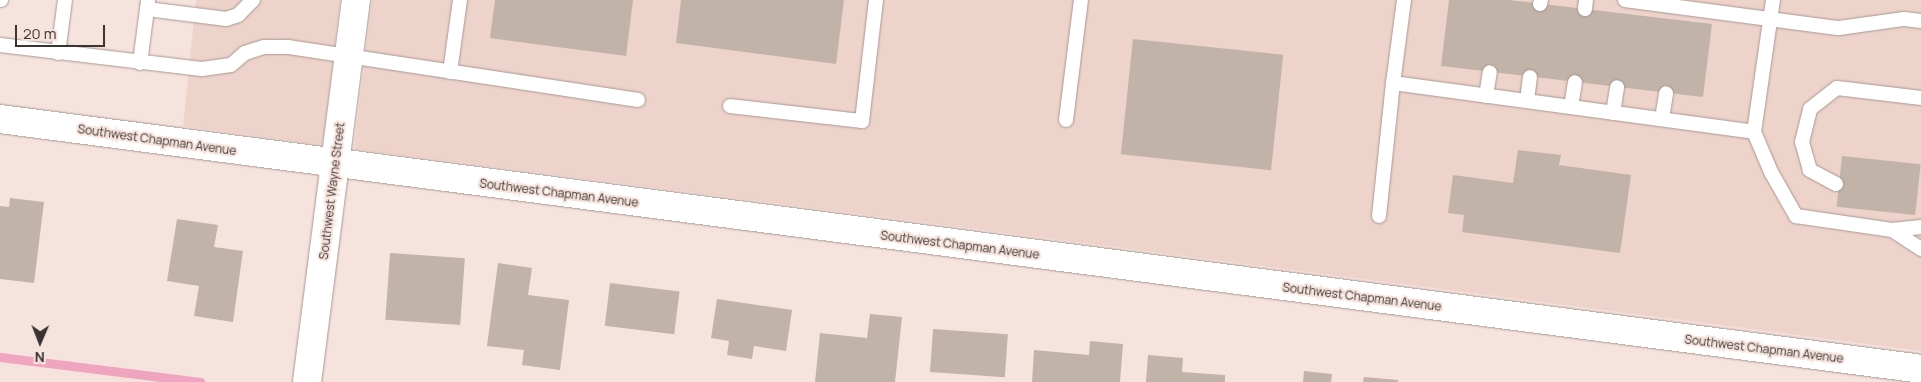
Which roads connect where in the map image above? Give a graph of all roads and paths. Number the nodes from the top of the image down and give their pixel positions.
1 (65, 0) edge
2 (253, 0) edge
3 (356, 0) edge
4 (460, 0) edge
5 (876, 0) edge
6 (1081, 0) edge
7 (1404, 0) edge
8 (1772, 0) edge
9 (148, 5) edge
10 (1627, 5) edge
11 (1770, 20) junction
12 (1921, 22) edge
13 (0, 45) edge
14 (58, 53) junction
15 (349, 56) junction
16 (140, 63) junction
17 (450, 72) junction
18 (1490, 72) dead end
19 (1530, 77) dead end
20 (1575, 82) dead end
21 (1392, 83) junction
22 (1617, 87) dead end
23 (1666, 93) dead end
24 (1486, 96) junction
25 (1921, 98) edge
26 (638, 100) dead end
27 (1527, 101) junction
28 (730, 106) dead end
29 (1571, 107) junction
30 (1613, 113) junction
31 (0, 119) edge
32 (1662, 119) junction
33 (1066, 120) dead end
34 (1754, 132) junction
35 (336, 164) junction
36 (1836, 184) dead end
37 (1379, 216) dead end
38 (1921, 227) edge
39 (1892, 230) junction
40 (1921, 249) edge
41 (1921, 369) edge
42 (307, 382) edge

1 - 14 lane
2 - 9 lane
3 - 15 street, Southwest Wayne Street
4 - 17 lane
5 - 28 lane
6 - 33 lane
7 - 21 lane
8 - 11 lane
9 - 16 lane
10 - 11 lane
11 - 12 lane
11 - 34 lane
13 - 14 lane
14 - 16 lane
15 - 16 lane
15 - 17 lane
15 - 35 street, Southwest Wayne Street
17 - 26 lane
18 - 24 lane
19 - 27 lane
20 - 29 lane
21 - 24 lane
21 - 37 lane
22 - 30 lane
23 - 32 lane
24 - 27 lane
25 - 36 lane
27 - 29 lane
29 - 30 lane
30 - 32 lane
31 - 35 street, Southwest Chapman Avenue
32 - 34 lane
34 - 39 lane
35 - 41 street, Southwest Chapman Avenue
35 - 42 street, Southwest Wayne Street
38 - 39 lane
39 - 40 lane

